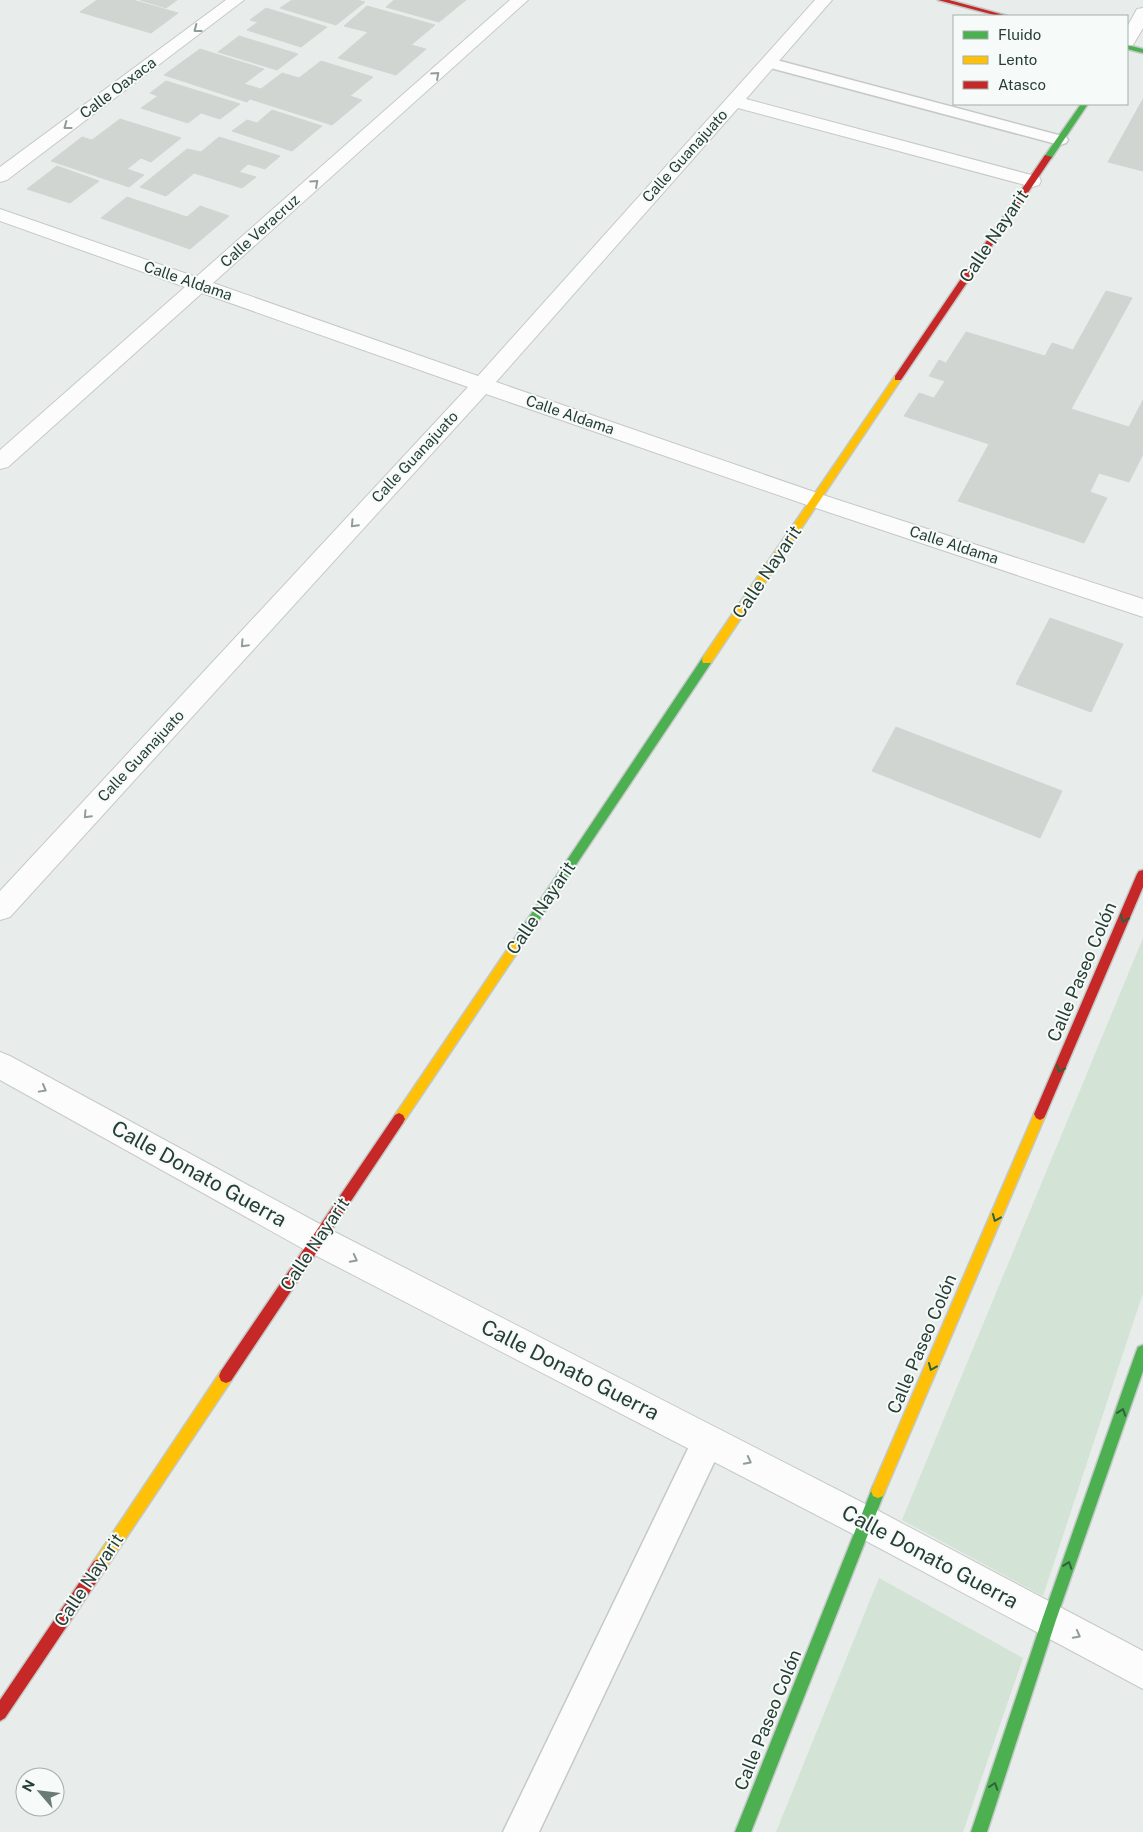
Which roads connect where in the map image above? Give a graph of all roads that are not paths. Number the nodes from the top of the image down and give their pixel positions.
1 (236, 0) edge
2 (520, 0) edge
3 (824, 0) edge
4 (941, 0) edge
5 (1143, 13) edge
6 (1001, 15) edge
7 (1128, 39) edge
8 (1128, 47) edge
9 (1143, 51) edge
10 (768, 62) junction
11 (734, 101) junction
12 (1083, 105) edge
13 (1060, 140) junction
14 (0, 176) edge
15 (1032, 181) junction
16 (0, 215) edge
17 (200, 285) junction
18 (482, 385) junction
19 (0, 462) edge
20 (815, 500) junction
21 (1143, 608) edge
22 (1143, 874) edge
23 (0, 909) edge
24 (0, 1065) edge
25 (318, 1240) junction
26 (1143, 1352) edge
27 (708, 1441) junction
28 (865, 1522) junction
29 (1049, 1620) junction
30 (1143, 1671) edge
31 (0, 1713) edge
32 (521, 1832) edge
33 (743, 1832) edge
34 (979, 1832) edge

1 -> 14 street, Calle Oaxaca
17 -> 2 street, Calle Veracruz
3 - 10 street, Calle Guanajuato
4 - 6 street
5 - 7 street
8 - 9 street
10 - 11 street, Calle Guanajuato
10 - 13 lane
11 - 15 street
11 - 18 street, Calle Guanajuato
12 - 13 street, Calle Nayarit
13 - 15 street, Calle Nayarit
15 - 20 street, Calle Nayarit
16 - 17 street, Calle Aldama
17 - 18 street, Calle Aldama
17 - 19 street, Calle Veracruz
18 - 20 street, Calle Aldama
18 -> 23 street, Calle Guanajuato
20 - 21 street, Calle Aldama
20 - 25 street, Calle Nayarit
22 -> 28 street, Calle Paseo Colón
24 -> 25 street, Calle Donato Guerra
25 -> 27 street, Calle Donato Guerra
25 - 31 street, Calle Nayarit
29 -> 26 street
27 -> 28 street, Calle Donato Guerra
27 - 32 lane
28 - 29 street, Calle Donato Guerra
28 - 33 street, Calle Paseo Colón
29 -> 30 street, Calle Donato Guerra
34 -> 29 street

